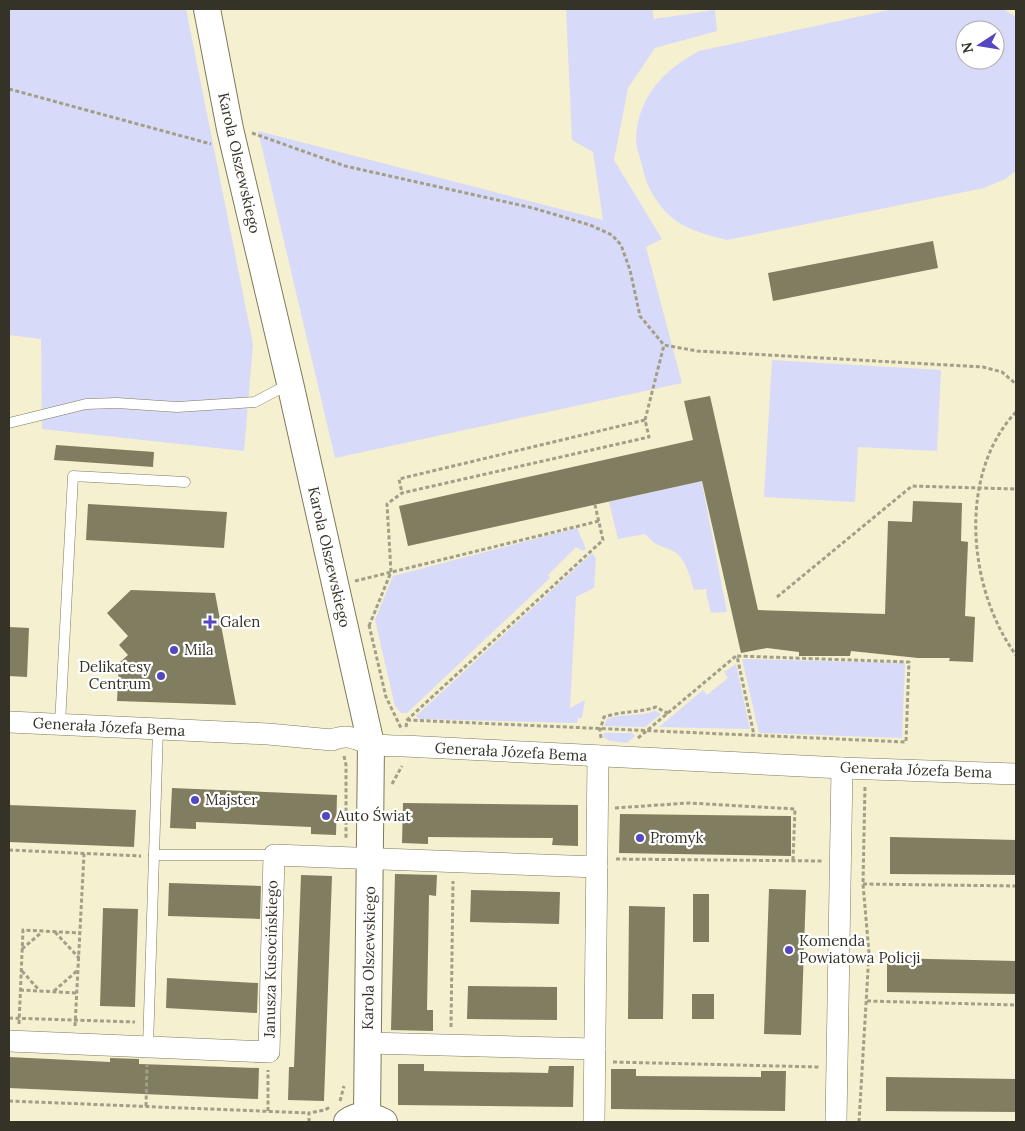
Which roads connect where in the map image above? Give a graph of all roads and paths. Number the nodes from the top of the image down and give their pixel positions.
1 (207, 9) edge
2 (9, 89) edge
3 (221, 137) junction
4 (664, 345) junction
5 (290, 383) junction
6 (1016, 384) edge
7 (1016, 412) edge
8 (645, 420) junction
9 (9, 423) edge
10 (185, 482) dead end
11 (979, 487) junction
12 (1016, 489) edge
13 (402, 493) junction
14 (595, 505) dead end
15 (598, 521) junction
16 (391, 572) junction
17 (346, 583) junction
18 (360, 589) dead end
19 (777, 597) dead end
20 (367, 617) dead end
21 (369, 626) junction
22 (1016, 655) edge
23 (737, 656) junction
24 (669, 714) junction
25 (407, 720) junction
26 (9, 722) edge
27 (60, 724) junction
28 (158, 729) junction
29 (600, 730) junction
30 (648, 732) junction
31 (754, 735) junction
32 (632, 743) dead end
33 (371, 744) junction
34 (601, 750) junction
35 (842, 768) junction
36 (865, 769) junction
37 (1016, 774) edge
38 (597, 809) junction
39 (9, 850) edge
40 (84, 854) junction
41 (274, 855) junction
42 (154, 856) junction
43 (371, 859) junction
44 (793, 860) junction
45 (840, 861) junction
46 (453, 862) junction
47 (597, 863) junction
48 (863, 884) junction
49 (1016, 886) edge
50 (43, 931) junction
51 (54, 931) junction
52 (80, 932) junction
53 (22, 949) junction
54 (79, 958) junction
55 (21, 970) junction
56 (78, 970) junction
57 (20, 990) junction
58 (40, 991) junction
59 (54, 992) junction
60 (77, 993) junction
61 (866, 1001) junction
62 (1016, 1005) edge
63 (9, 1018) edge
64 (19, 1018) junction
65 (76, 1020) junction
66 (148, 1023) junction
67 (13, 1041) edge
68 (368, 1043) junction
69 (74, 1044) junction
70 (451, 1045) junction
71 (148, 1047) junction
72 (269, 1052) junction
73 (595, 1055) junction
74 (837, 1067) junction
75 (9, 1101) edge
76 (146, 1106) junction
77 (268, 1111) junction
78 (309, 1113) junction
79 (360, 1115) edge
80 (309, 1122) edge
81 (594, 1122) edge
82 (836, 1122) edge
83 (859, 1122) edge

1 - 3 street, Karola Olszewskiego
2 - 3 path
3 - 4 path
3 - 5 street, Karola Olszewskiego
4 - 6 path
4 - 8 path
5 - 9 lane
5 - 17 street, Karola Olszewskiego
7 - 11 path
8 - 13 path
8 - 13 path
10 - 27 lane
11 - 12 path
11 - 19 path
11 - 22 path
13 - 16 path
14 - 15 path
15 - 16 path
15 - 25 path
16 - 17 path
16 - 21 path
17 - 18 path
17 - 33 street, Karola Olszewskiego
20 - 21 path
21 - 25 path
23 - 24 path
23 - 31 path
23 - 31 path
24 - 29 path
24 - 30 path
25 - 29 path
26 - 27 street, Generała Józefa Bema
27 - 28 street, Generała Józefa Bema
28 - 33 street, Generała Józefa Bema
28 - 42 lane
29 - 30 path
29 - 34 path
30 - 31 path
30 - 32 path
33 - 34 street, Generała Józefa Bema
33 - 43 street, Karola Olszewskiego
34 - 35 street, Generała Józefa Bema
34 - 38 street
35 - 36 street, Generała Józefa Bema
35 - 45 street
36 - 37 street, Generała Józefa Bema
36 - 48 path
38 - 44 path
38 - 47 street
39 - 40 path
40 - 42 path
40 - 52 path
41 - 42 lane
41 - 43 street
41 - 72 street, Janusza Kusocińskiego
42 - 66 lane
43 - 46 street
43 - 68 street, Karola Olszewskiego
44 - 45 path
44 - 47 path
45 - 74 street
46 - 47 street
46 - 70 path
47 - 73 street
48 - 49 path
48 - 61 path
50 - 51 path
50 - 53 path
50 - 53 path
51 - 52 path
51 - 54 path
52 - 54 path
53 - 55 path
54 - 56 path
55 - 57 path
55 - 58 path
56 - 59 path
56 - 60 path
57 - 58 path
57 - 64 path
58 - 59 path
59 - 60 path
60 - 65 path
61 - 62 path
61 - 83 path
63 - 64 path
64 - 65 path
64 - 67 path
65 - 66 path
65 - 69 path
66 - 71 lane
67 - 69 street, Janusza Kusocińskiego
68 - 70 street
68 - 79 street, Karola Olszewskiego
69 - 71 street, Janusza Kusocińskiego
70 - 73 street
71 - 72 street, Janusza Kusocińskiego
71 - 76 path
72 - 77 path
73 - 74 path
73 - 81 street
74 - 82 street
75 - 76 path
76 - 77 path
77 - 78 path
78 - 79 path
78 - 80 path

